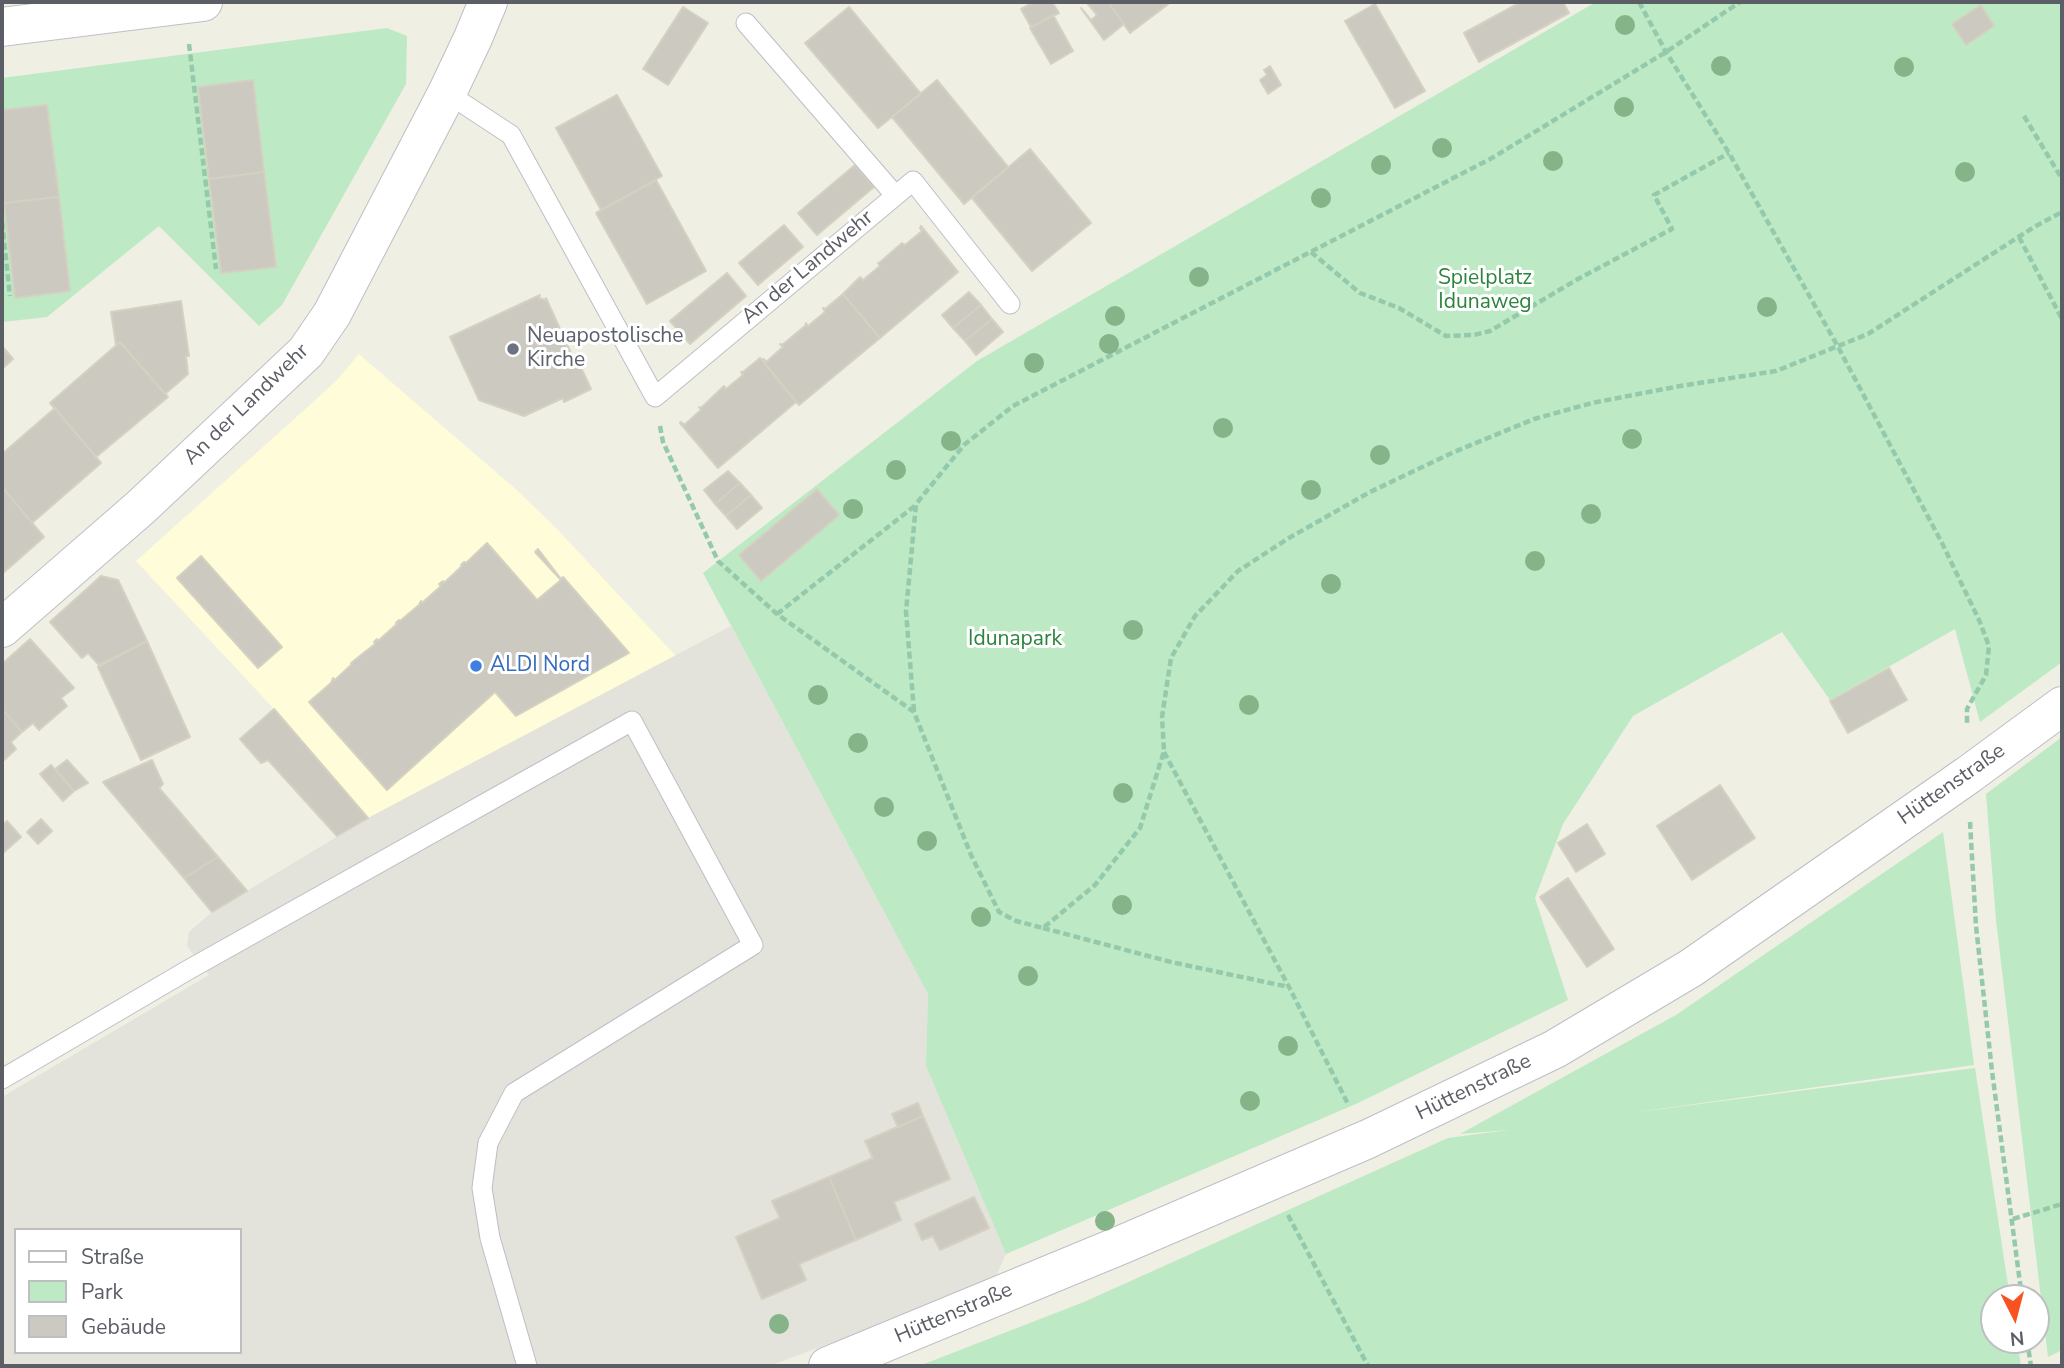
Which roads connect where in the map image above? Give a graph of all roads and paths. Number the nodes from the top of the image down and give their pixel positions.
1 (488, 2) edge
2 (1639, 2) edge
3 (1740, 2) edge
4 (194, 3) edge
5 (746, 23) dead end
6 (2, 27) edge
7 (1667, 52) junction
8 (447, 93) junction
9 (2024, 116) dead end
10 (1729, 153) junction
11 (2062, 179) edge
12 (895, 195) junction
13 (2062, 212) edge
14 (2, 222) edge
15 (2019, 237) junction
16 (1311, 252) junction
17 (216, 269) dead end
18 (10, 296) dead end
19 (1010, 304) dead end
20 (2062, 319) edge
21 (1837, 345) junction
22 (655, 397) junction
23 (916, 504) junction
24 (777, 614) junction
25 (2, 628) edge
26 (2062, 706) edge
27 (914, 712) junction
28 (1164, 751) junction
29 (1968, 775) junction
30 (1043, 928) junction
31 (1289, 987) junction
32 (2, 1079) edge
33 (1368, 1139) junction
34 (1270, 1181) junction
35 (2062, 1204) edge
36 (2013, 1219) junction
37 (2020, 1284) edge
38 (527, 1366) edge
39 (828, 1366) edge
40 (1368, 1366) edge

1 - 8 street, An der Landwehr
2 - 7 path
3 - 7 path
4 - 6 street
4 - 17 path
5 - 12 lane
7 - 10 path
7 - 16 path
8 - 22 lane
8 - 25 street, An der Landwehr
9 - 11 path
10 - 16 path
10 - 21 path
12 - 19 lane
12 - 22 lane, An der Landwehr
13 - 15 path
14 - 18 path
15 - 20 path
15 - 21 path
16 - 23 path
21 - 28 path
21 - 29 path
22 - 24 path
23 - 24 path
23 - 27 path
24 - 27 path
26 - 29 street, Hüttenstraße
27 - 30 path
28 - 30 path
28 - 31 path
29 - 33 street, Hüttenstraße
29 - 36 path
30 - 31 path
31 - 33 path
32 - 38 lane
33 - 34 street, Hüttenstraße
34 - 39 street, Hüttenstraße
34 - 40 path
35 - 36 path
36 - 37 path

